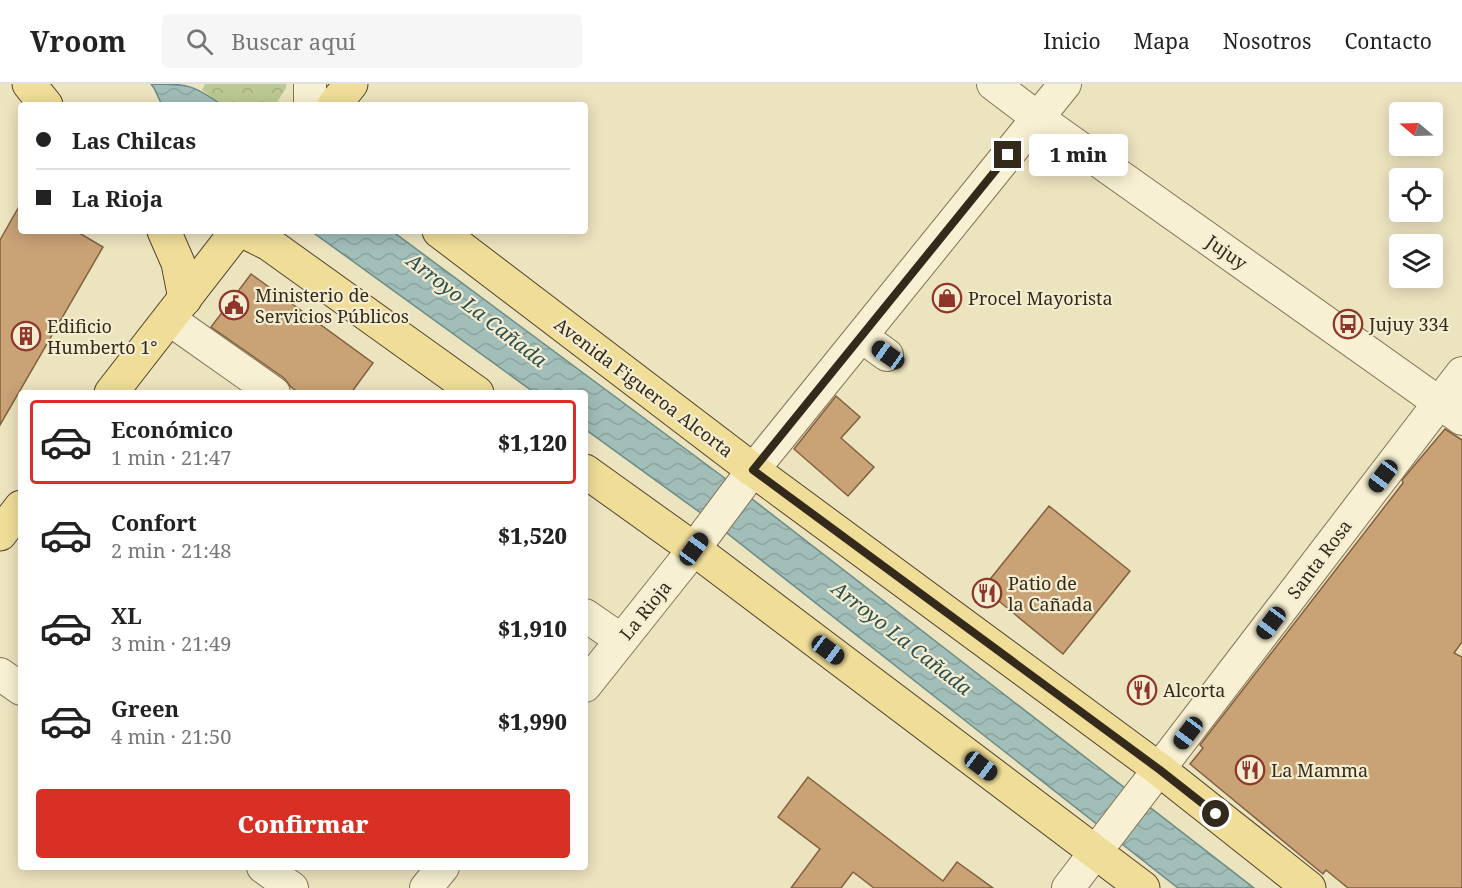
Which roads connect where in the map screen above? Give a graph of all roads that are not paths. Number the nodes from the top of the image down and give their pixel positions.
1 (29, 84) edge
2 (309, 84) edge
3 (351, 84) edge
4 (993, 84) edge
5 (1065, 84) edge
6 (44, 102) edge
7 (310, 102) edge
8 (336, 102) edge
9 (1038, 118) junction
10 (165, 234) edge
11 (235, 234) edge
12 (249, 234) edge
13 (443, 234) edge
14 (177, 309) junction
15 (862, 337) junction
16 (888, 355) dead end
17 (1462, 373) edge
18 (113, 390) edge
19 (271, 390) edge
20 (473, 390) edge
21 (1450, 411) edge
22 (753, 470) junction
23 (588, 473) edge
24 (18, 511) edge
25 (0, 534) edge
26 (694, 549) junction
27 (588, 617) edge
28 (621, 640) junction
29 (0, 674) edge
30 (588, 682) edge
31 (18, 687) edge
32 (1160, 770) junction
33 (1096, 852) junction
34 (267, 870) edge
35 (441, 870) edge
36 (292, 888) edge
37 (426, 888) edge
38 (1068, 888) edge
39 (1143, 888) edge
40 (1309, 888) edge

1 - 6 main road
2 - 7 street
3 - 8 main road
4 - 9 street, Jujuy
5 - 9 street, La Rioja
9 - 15 street, La Rioja
9 - 21 street, Jujuy
10 - 14 main road
11 - 14 main road
12 - 20 main road
13 - 22 main road, Avenida Figueroa Alcorta
14 - 18 main road
14 - 19 street
15 - 16 street
15 - 22 street, La Rioja
17 - 21 street, Santa Rosa
21 - 32 street, Santa Rosa
22 - 26 street, La Rioja
22 - 32 main road, Avenida Figueroa Alcorta
23 - 26 main road
24 - 25 main road
26 - 28 street, La Rioja
26 - 33 main road
27 - 28 street
28 - 30 street, La Rioja
29 - 31 street
32 - 33 street, Santa Rosa
32 - 40 main road, Avenida Figueroa Alcorta
33 - 38 street, Santa Rosa
33 - 39 main road
34 - 36 street
35 - 37 street

